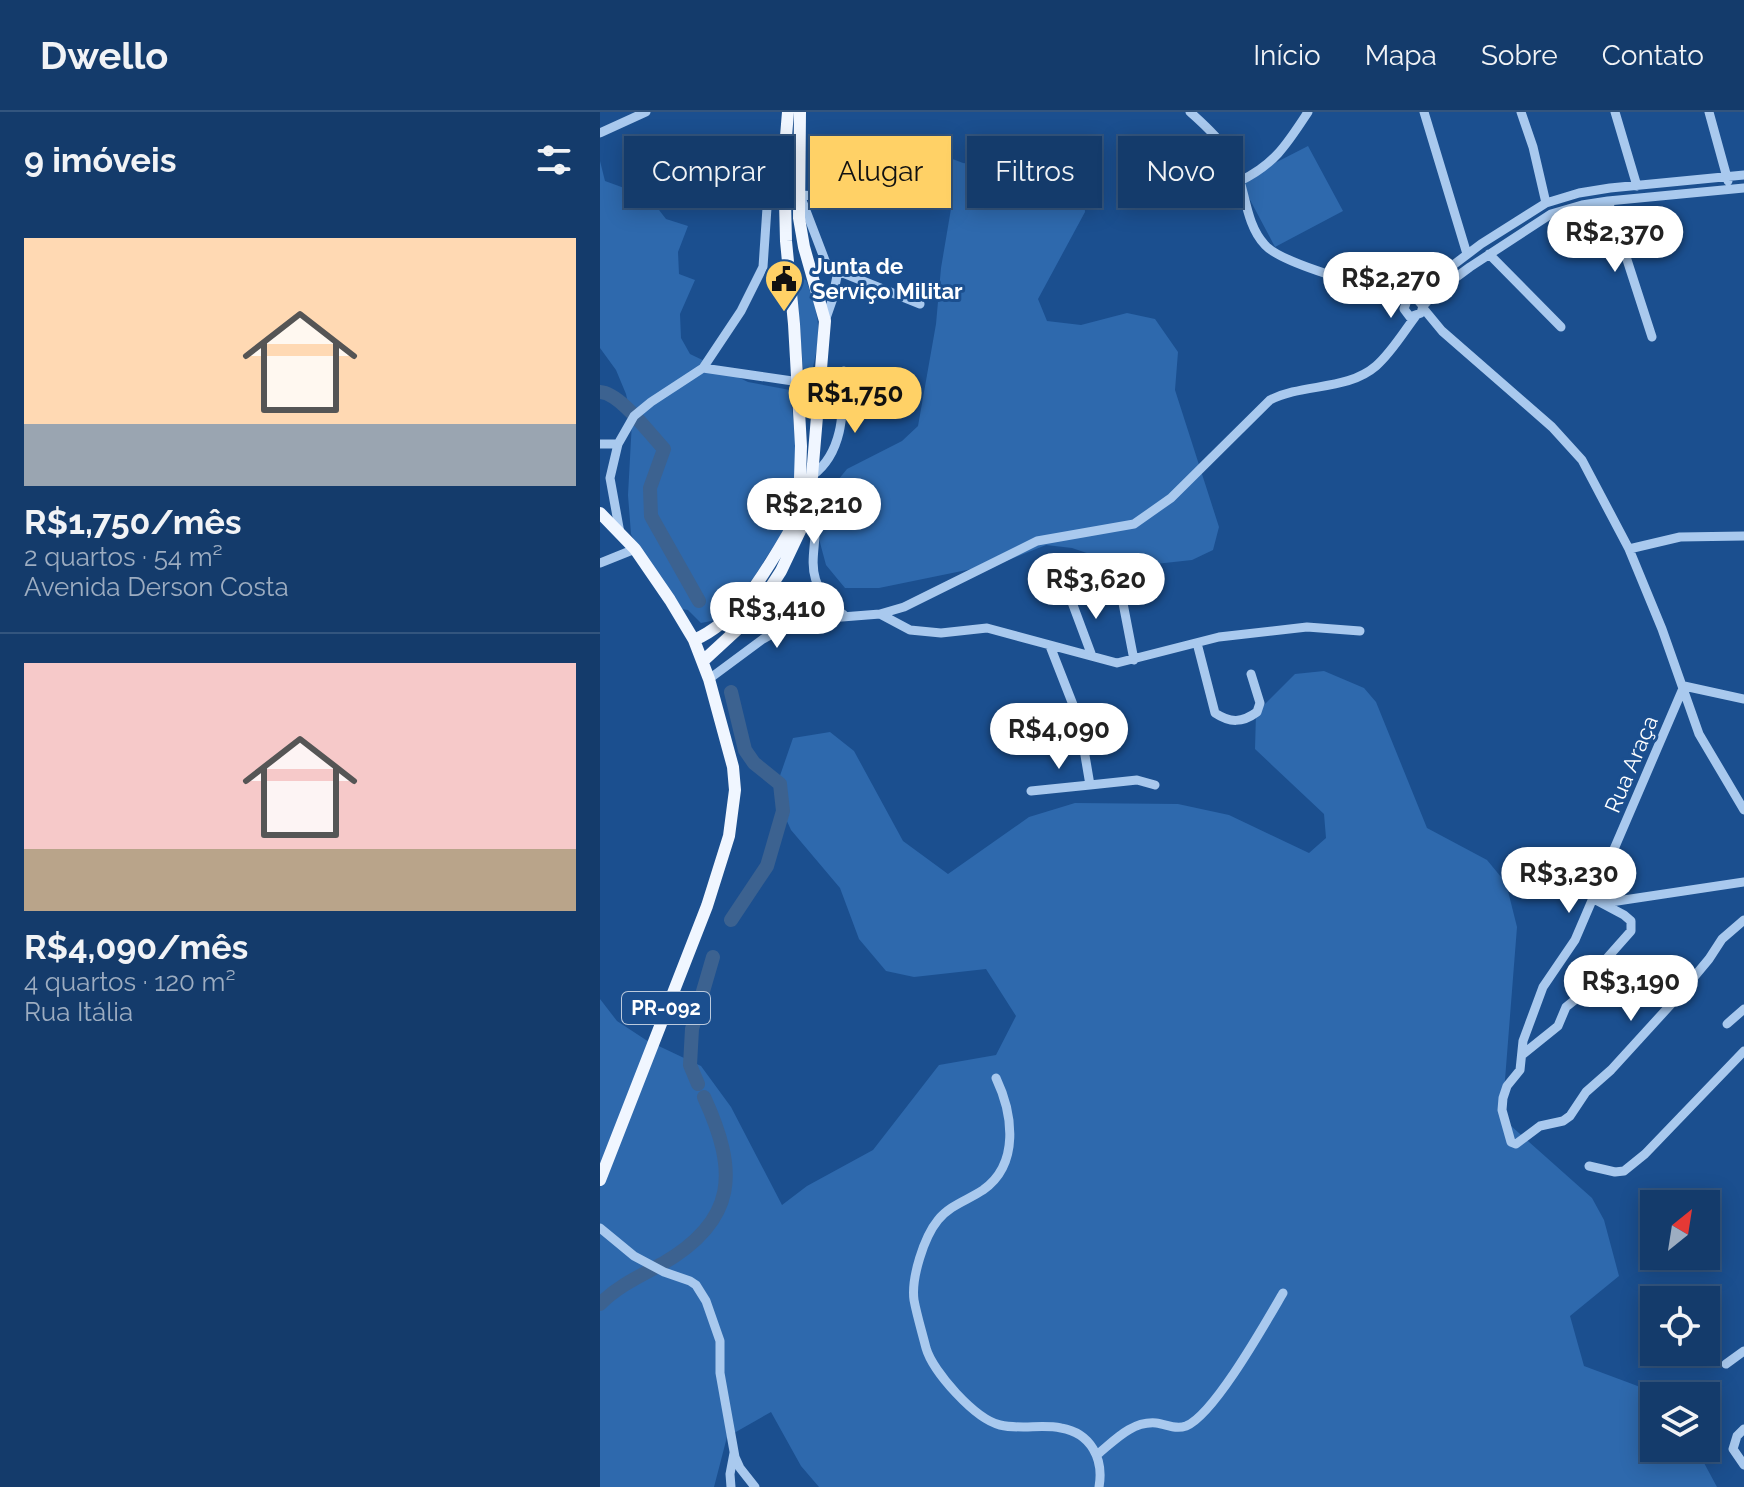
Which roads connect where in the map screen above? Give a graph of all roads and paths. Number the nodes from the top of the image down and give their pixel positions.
1 (646, 112) edge
2 (788, 112) edge
3 (800, 112) edge
4 (1190, 112) edge
5 (1308, 112) edge
6 (1424, 112) edge
7 (1521, 112) edge
8 (1615, 112) edge
9 (1709, 112) edge
10 (600, 133) edge
11 (786, 136) edge
12 (1214, 136) edge
13 (1744, 175) edge
14 (1728, 176) junction
15 (1243, 180) edge
16 (1637, 186) junction
17 (1729, 188) junction
18 (1744, 188) edge
19 (1243, 193) edge
20 (800, 195) junction
21 (810, 196) edge
22 (1608, 201) junction
23 (1546, 203) junction
24 (767, 208) edge
25 (786, 208) edge
26 (1467, 254) junction
27 (1489, 254) junction
28 (809, 262) junction
29 (788, 267) junction
30 (838, 271) junction
31 (1408, 303) junction
32 (920, 304) dead end
33 (1419, 312) junction
34 (825, 321) junction
35 (1561, 327) dead end
36 (1652, 337) dead end
37 (1398, 340) junction
38 (703, 368) junction
39 (844, 371) dead end
40 (797, 383) junction
41 (820, 385) junction
42 (600, 444) edge
43 (618, 444) junction
44 (813, 475) junction
45 (812, 496) junction
46 (600, 513) edge
47 (620, 535) junction
48 (1744, 536) edge
49 (635, 549) junction
50 (1629, 549) junction
51 (600, 563) edge
52 (1070, 597) dead end
53 (1122, 598) dead end
54 (880, 614) junction
55 (844, 615) junction
56 (1360, 631) dead end
57 (694, 640) junction
58 (1197, 643) junction
59 (1050, 646) junction
60 (1092, 656) junction
61 (1134, 660) junction
62 (703, 661) junction
63 (1251, 674) dead end
64 (709, 679) junction
65 (1684, 686) junction
66 (1744, 699) edge
67 (1090, 785) junction
68 (1155, 785) dead end
69 (1031, 791) dead end
70 (1744, 810) edge
71 (1744, 882) edge
72 (1599, 901) junction
73 (1744, 920) edge
74 (1744, 1009) edge
75 (1727, 1024) dead end
76 (1744, 1051) edge
77 (1522, 1055) junction
78 (996, 1078) dead end
79 (1589, 1166) dead end
80 (600, 1180) edge
81 (600, 1228) edge
82 (1283, 1293) dead end
83 (1744, 1351) edge
84 (1726, 1364) dead end
85 (1740, 1433) edge
86 (735, 1449) junction
87 (1098, 1454) junction
88 (1744, 1465) edge
89 (731, 1487) edge
90 (755, 1487) edge
91 (1099, 1487) edge

1 - 10 street
2 - 11 main road
3 - 20 main road
4 - 12 street
5 - 15 street
6 - 26 street
7 - 23 street
8 - 16 street
9 - 14 street
13 - 14 street
14 - 16 street
14 - 17 street
16 - 23 street
17 - 18 street
17 - 22 street
19 - 31 street
20 - 21 street
20 - 28 main road
20 - 30 street
22 - 27 street
22 - 36 street
23 - 26 street
24 - 38 street
25 - 29 main road
26 - 31 street
27 - 33 street
27 - 35 street
28 - 29 main road
28 - 34 main road
29 - 40 main road
30 - 32 street
30 - 34 street
31 - 33 street
31 - 33 street
31 - 37 street
33 - 37 street
33 - 50 street
34 - 41 main road
37 - 54 street
38 - 40 street
38 - 43 street
39 - 44 street
40 - 41 street
40 - 57 main road
41 - 44 main road
42 - 43 street
43 - 47 street
44 - 45 main road
45 - 55 street
45 - 62 main road
46 - 47 main road, PR-092
47 - 49 main road, PR-092
48 - 50 street
49 - 51 street
49 - 57 main road, PR-092
50 - 65 street
52 - 60 street
53 - 61 street
54 - 55 street
54 - 59 street
55 - 64 street
56 - 58 street
57 - 62 main road, PR-092
58 - 61 street
58 - 63 street
59 - 60 street
59 - 67 street
60 - 61 street
62 - 64 main road, PR-092
64 - 80 main road, PR-092
65 - 66 street
65 - 70 street
65 - 72 street, Rua Araça
67 - 68 street
67 - 69 street
71 - 72 street
72 - 77 street, Rua Araça
72 - 77 street
73 - 77 street, Rua Araça
74 - 75 street
76 - 79 street
78 - 87 street
81 - 86 street
82 - 87 street
83 - 84 street
85 - 88 street
86 - 89 street
86 - 90 street
87 - 91 street

